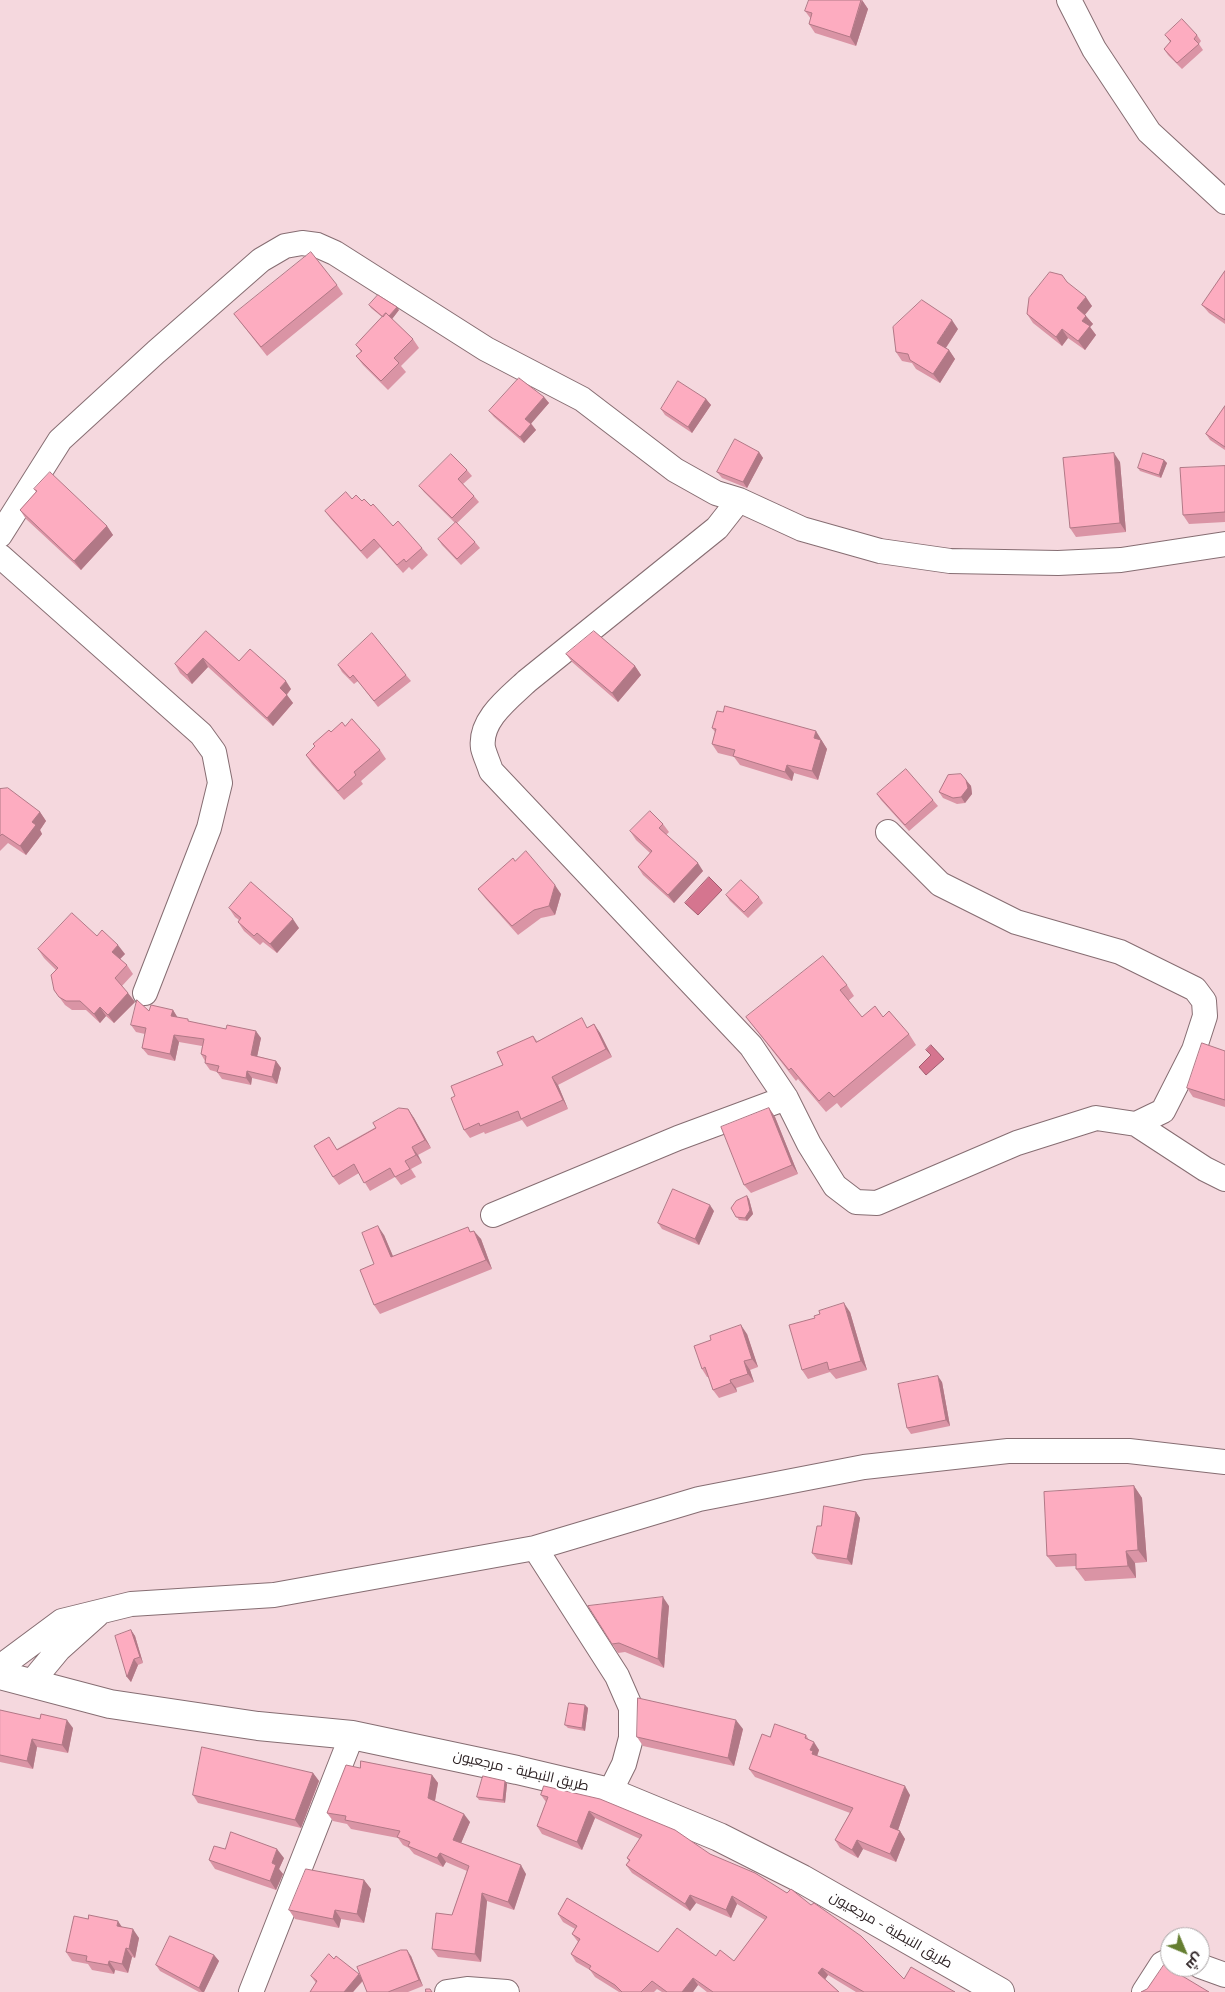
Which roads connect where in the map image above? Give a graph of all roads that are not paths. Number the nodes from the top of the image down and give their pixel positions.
1 (1069, 0) edge
2 (1225, 202) edge
3 (739, 500) junction
4 (0, 535) edge
5 (1225, 544) edge
6 (0, 556) edge
7 (888, 832) dead end
8 (145, 993) dead end
9 (786, 1098) junction
10 (1136, 1124) junction
11 (1225, 1178) edge
12 (493, 1215) dead end
13 (1225, 1462) edge
14 (535, 1548) junction
15 (98, 1614) junction
16 (0, 1667) edge
17 (0, 1675) edge
18 (30, 1684) junction
19 (352, 1735) junction
20 (610, 1792) junction
21 (1160, 1967) edge
22 (1210, 1970) edge
23 (1225, 1975) edge
24 (251, 1992) edge
25 (447, 1992) edge
26 (507, 1992) edge
27 (1000, 1992) edge
28 (1144, 1992) edge

1 - 2 street
3 - 4 street
3 - 5 street
3 - 9 street
6 - 8 street
7 - 10 street
9 - 10 street
9 - 12 street
10 - 11 street
13 - 14 street
14 - 15 street
14 - 20 street
15 - 16 street
15 - 18 street
17 - 18 main road, طريق النبطية - مرجعيون
18 - 19 main road, طريق النبطية - مرجعيون
19 - 20 main road, طريق النبطية - مرجعيون
19 - 24 street
20 - 27 main road, طريق النبطية - مرجعيون
21 - 28 street
22 - 23 street
25 - 26 street

